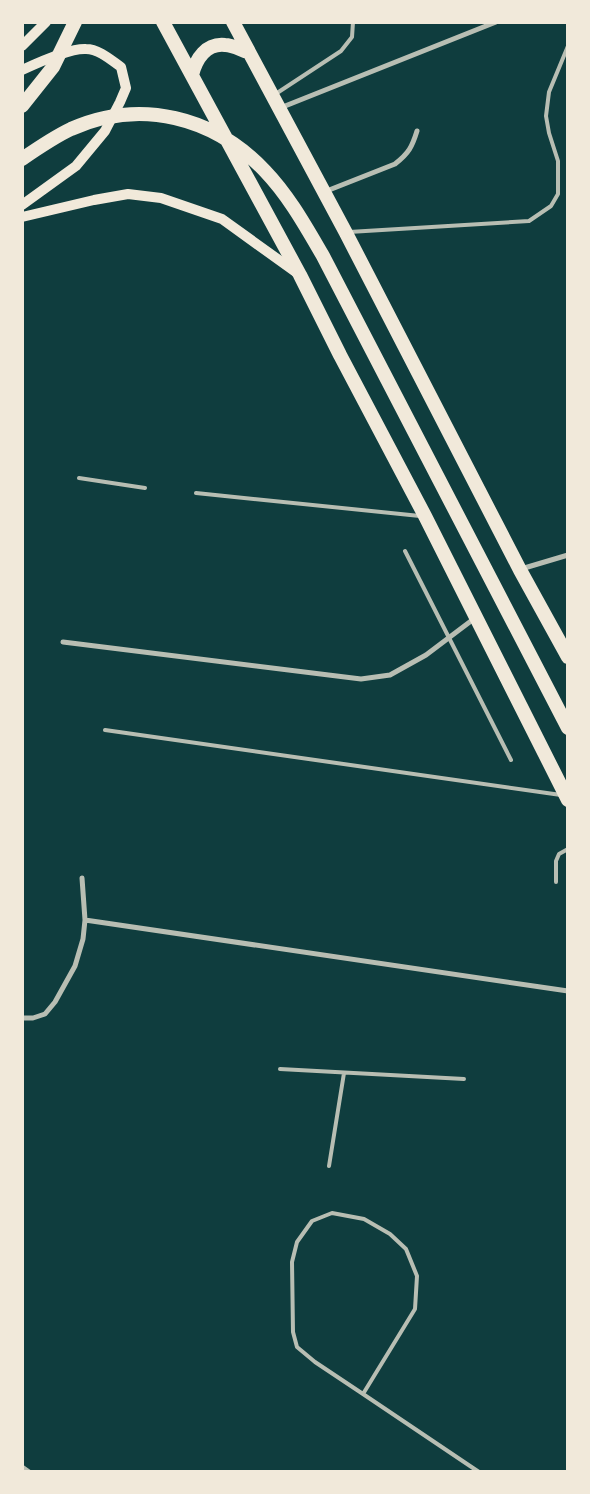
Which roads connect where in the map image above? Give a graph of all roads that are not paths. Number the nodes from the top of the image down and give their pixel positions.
1 (46, 22) edge
2 (75, 22) edge
3 (163, 22) edge
4 (233, 22) edge
5 (353, 22) edge
6 (496, 22) edge
7 (22, 46) edge
8 (568, 46) edge
9 (248, 52) junction
10 (22, 70) edge
11 (192, 75) junction
12 (276, 102) junction
13 (22, 106) edge
14 (417, 131) dead end
15 (22, 159) edge
16 (324, 192) junction
17 (22, 205) edge
18 (22, 217) edge
19 (346, 233) junction
20 (300, 275) junction
21 (79, 478) dead end
22 (145, 488) dead end
23 (196, 493) dead end
24 (425, 516) junction
25 (405, 551) dead end
26 (568, 555) edge
27 (520, 570) junction
28 (476, 617) junction
29 (448, 638) junction
30 (63, 642) dead end
31 (568, 657) edge
32 (568, 728) edge
33 (105, 730) dead end
34 (511, 760) dead end
35 (566, 798) edge
36 (568, 849) edge
37 (82, 878) dead end
38 (556, 882) dead end
39 (85, 920) junction
40 (568, 990) edge
41 (22, 1018) edge
42 (280, 1069) dead end
43 (344, 1073) junction
44 (464, 1079) dead end
45 (329, 1166) dead end
46 (363, 1394) junction
47 (22, 1467) edge
48 (29, 1472) edge
49 (479, 1472) edge

1 - 7 main road
2 - 13 highway
3 - 11 highway
4 - 9 highway
5 - 12 lane
6 - 12 street
8 - 19 lane
9 - 11 highway
9 - 12 highway
10 - 17 main road
11 - 20 highway
12 - 16 highway
14 - 16 street
15 - 32 highway
16 - 19 highway
18 - 20 main road
19 - 27 highway
20 - 24 highway
21 - 22 lane
23 - 24 lane
24 - 28 highway
25 - 29 lane
26 - 27 street
27 - 31 highway
28 - 29 street
28 - 35 highway
29 - 30 street
29 - 34 lane
33 - 35 lane
36 - 38 lane
37 - 39 street
39 - 40 street
39 - 41 street
42 - 43 lane
43 - 44 lane
43 - 45 lane
46 - 46 lane
46 - 49 lane
47 - 48 street

